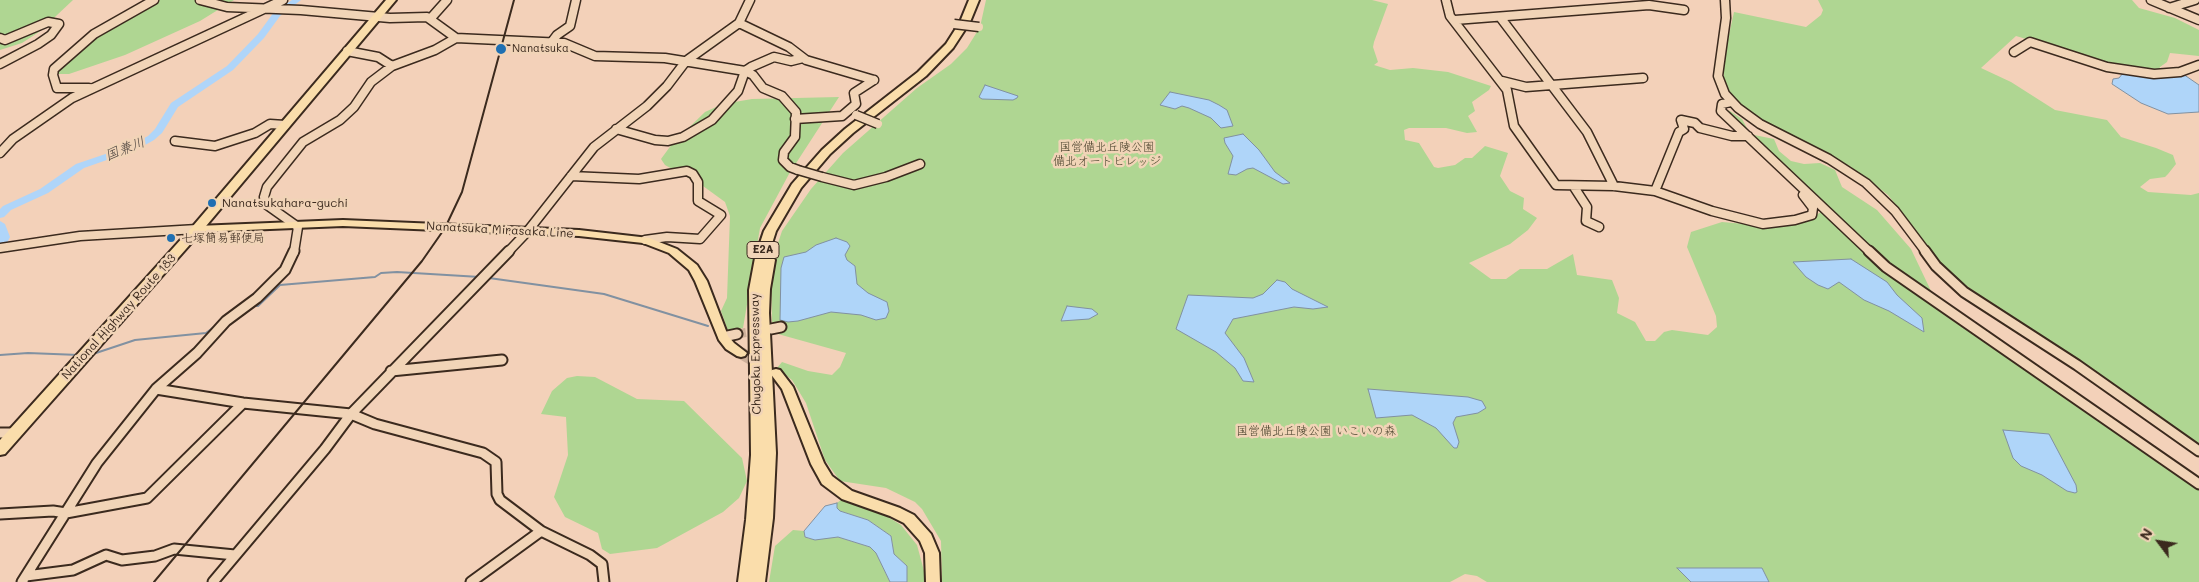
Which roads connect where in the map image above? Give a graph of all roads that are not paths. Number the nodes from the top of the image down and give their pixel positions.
1 (154, 0) edge
2 (200, 0) edge
3 (283, 0) edge
4 (390, 0) edge
5 (447, 0) edge
6 (576, 0) edge
7 (750, 0) edge
8 (974, 0) edge
9 (981, 0) edge
10 (1446, 0) edge
11 (1726, 0) edge
12 (2151, 0) edge
13 (2196, 0) edge
14 (2168, 8) junction
15 (264, 9) junction
16 (1684, 10) dead end
17 (376, 17) junction
18 (1500, 17) junction
19 (431, 18) junction
20 (1455, 20) junction
21 (2199, 20) edge
22 (739, 23) junction
23 (954, 24) dead end
24 (979, 27) dead end
25 (0, 38) edge
26 (456, 38) junction
27 (551, 43) junction
28 (347, 51) junction
29 (2014, 52) dead end
30 (803, 58) junction
31 (686, 61) junction
32 (0, 64) edge
33 (2199, 65) edge
34 (392, 66) junction
35 (745, 71) junction
36 (1643, 78) dead end
37 (1498, 79) junction
38 (1552, 85) junction
39 (91, 88) junction
40 (1731, 102) junction
41 (853, 112) junction
42 (795, 119) junction
43 (878, 124) dead end
44 (284, 125) junction
45 (616, 130) junction
46 (1748, 136) junction
47 (175, 141) dead end
48 (0, 153) edge
49 (920, 164) dead end
50 (570, 176) junction
51 (1792, 178) junction
52 (1614, 186) junction
53 (1574, 187) junction
54 (1655, 191) junction
55 (295, 223) junction
56 (1599, 227) dead end
57 (197, 229) junction
58 (527, 232) junction
59 (645, 240) junction
60 (3, 247) edge
61 (781, 326) dead end
62 (771, 329) tunnel mouth
63 (737, 334) tunnel mouth
64 (723, 337) junction
65 (741, 353) tunnel mouth
66 (502, 360) dead end
67 (391, 371) junction
68 (776, 373) tunnel mouth
69 (156, 389) junction
70 (243, 403) junction
71 (351, 414) junction
72 (0, 433) edge
73 (16, 433) junction
74 (0, 450) edge
75 (2199, 451) edge
76 (2199, 484) edge
77 (0, 514) edge
78 (66, 514) junction
79 (541, 532) junction
80 (235, 555) junction
81 (24, 579) edge
82 (213, 582) edge
83 (472, 582) edge
84 (604, 582) edge
85 (746, 582) edge
86 (757, 582) edge
87 (933, 582) edge

1 - 39 street
2 - 15 street
3 - 15 street
4 - 17 highway, National Highway Route 183
5 - 19 street
6 - 27 street
7 - 22 street
8 - 85 highway, Chugoku Expressway / E2A
9 - 86 highway, Chugoku Expressway / E2A
10 - 20 street
11 - 40 street
12 - 14 street
13 - 14 street
14 - 21 street
15 - 17 street
15 - 39 street
16 - 18 street
17 - 19 street
17 - 28 highway, National Highway Route 183
18 - 20 street
18 - 38 street
19 - 26 street
20 - 37 street
22 - 30 street
22 - 31 street
23 - 24 street, bridge
25 - 32 street
26 - 27 street
26 - 34 street
27 - 31 street
28 - 34 street
28 - 44 highway, National Highway Route 183
29 - 33 street
30 - 35 street
30 - 41 street
31 - 35 street
31 - 45 street
34 - 55 street
35 - 42 street
35 - 45 street
36 - 38 street
37 - 38 street
37 - 53 street
38 - 52 street
39 - 48 street
40 - 46 street
40 - 75 street
41 - 42 street
41 - 43 street, bridge
42 - 49 street, bridge
44 - 47 street
44 - 57 highway, National Highway Route 183
45 - 50 street
46 - 51 street
46 - 54 street
50 - 58 street
50 - 59 street
51 - 54 street
51 - 76 street
52 - 53 street
52 - 54 street
53 - 56 street
55 - 57 main road, Nanatsuka Mirasaka Line
55 - 58 main road, Nanatsuka Mirasaka Line
55 - 69 street
57 - 60 street
57 - 73 highway, National Highway Route 183
58 - 59 main road, Nanatsuka Mirasaka Line
58 - 67 street
59 - 64 main road, Nanatsuka Mirasaka Line
61 - 62 street
63 - 64 street
64 - 65 main road, Nanatsuka Mirasaka Line
66 - 67 street
67 - 71 street
68 - 87 main road
69 - 70 street
69 - 78 street
70 - 71 street
70 - 78 street
71 - 79 street
71 - 80 street
72 - 73 street
73 - 74 highway, National Highway Route 183
77 - 78 street
78 - 81 street
79 - 83 street
79 - 84 street
80 - 81 street
80 - 82 street

